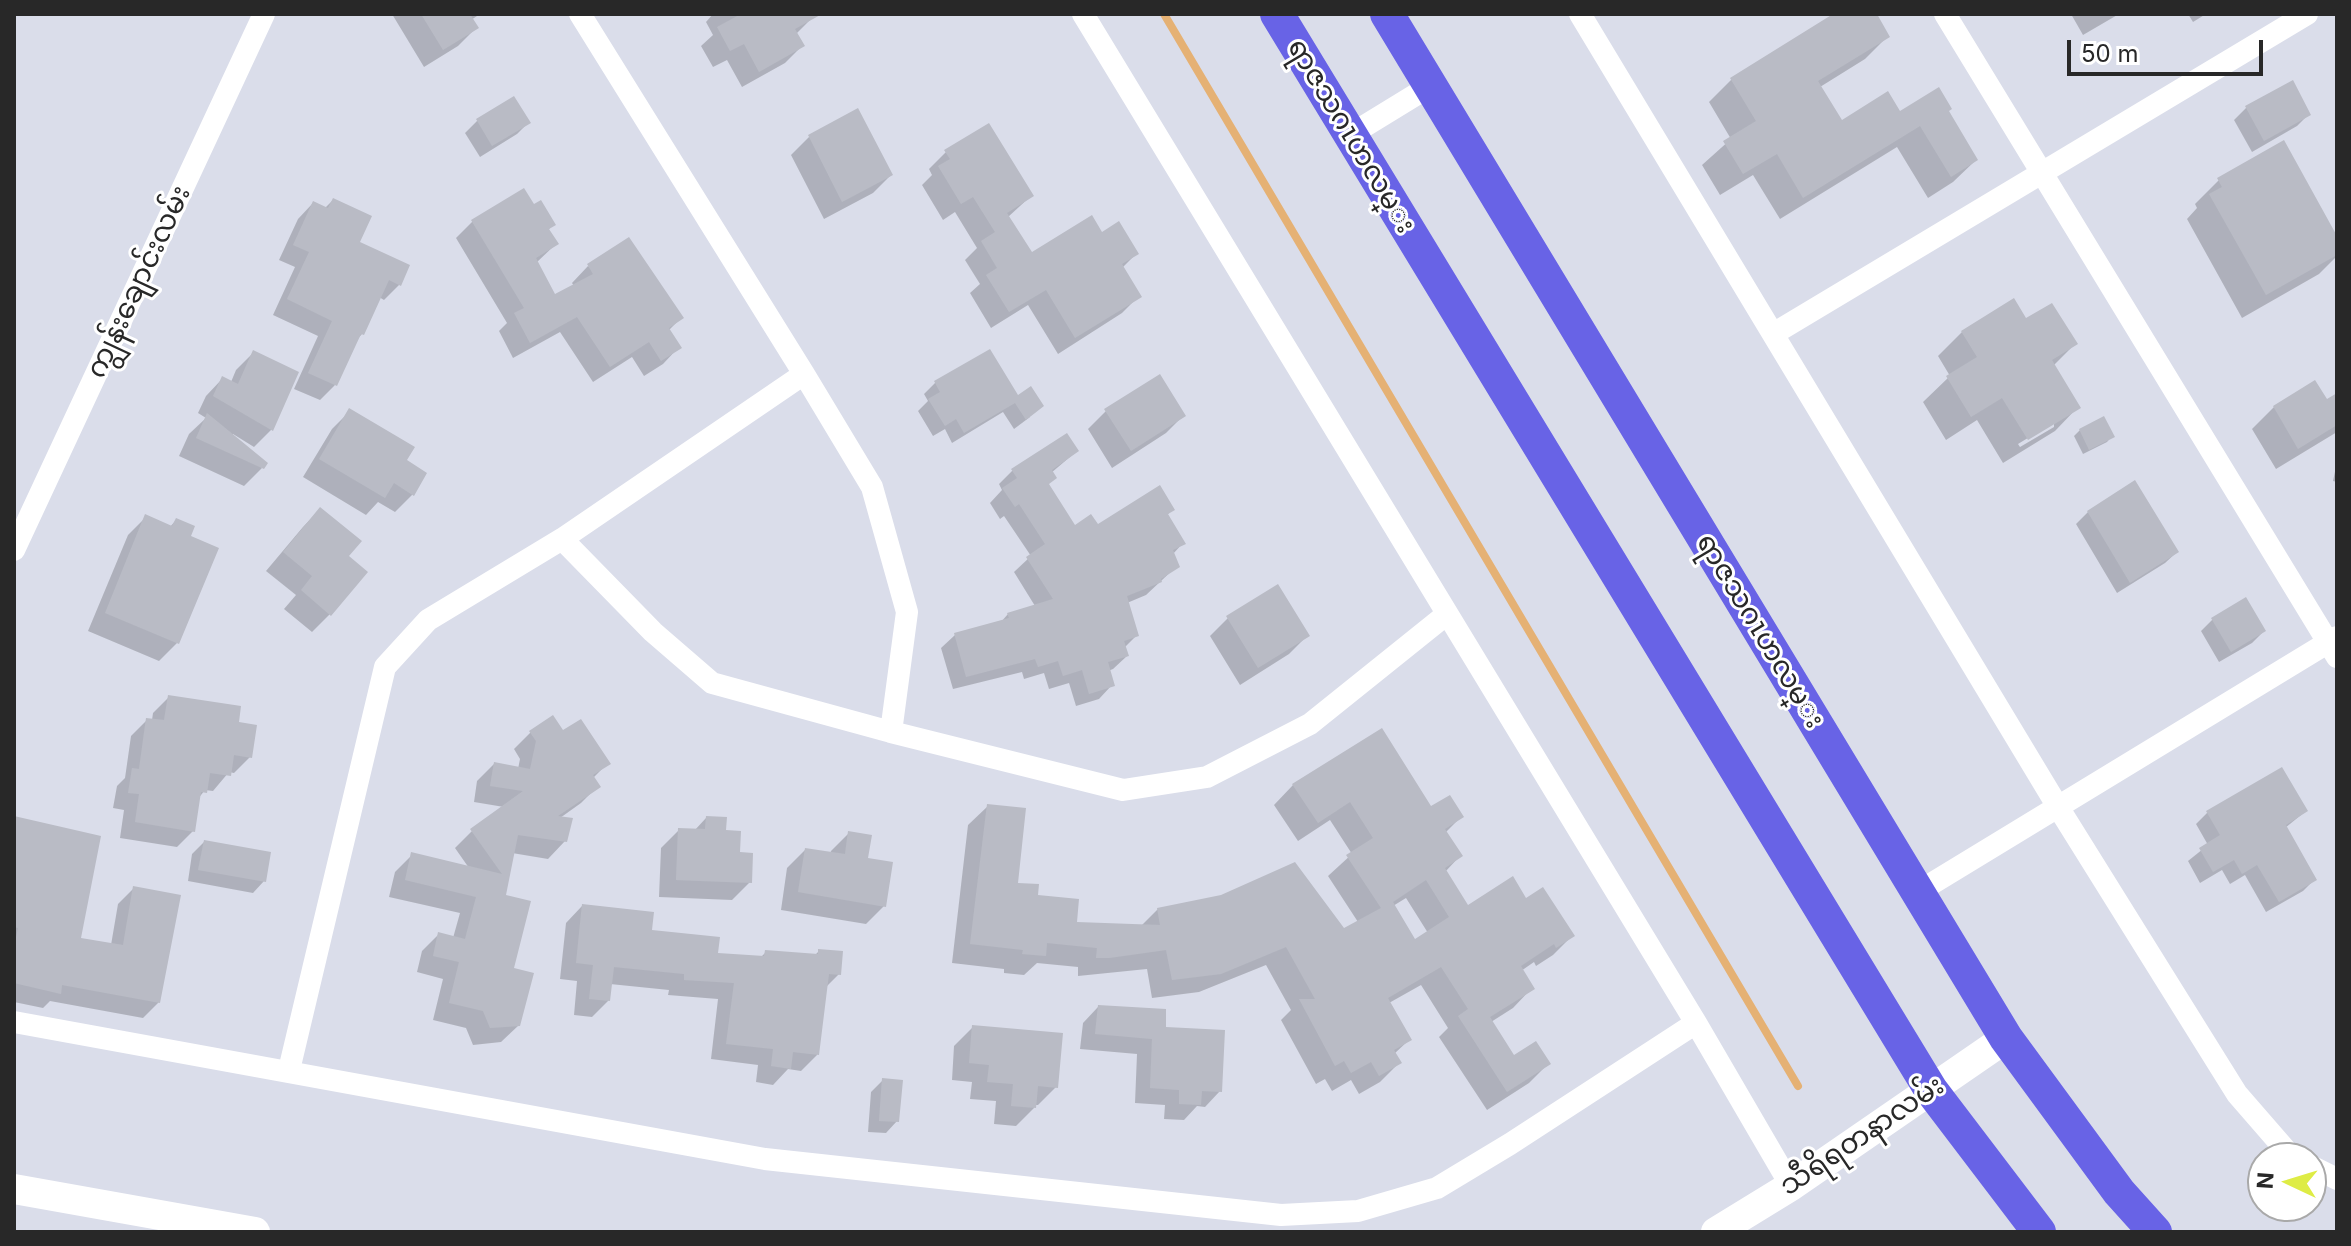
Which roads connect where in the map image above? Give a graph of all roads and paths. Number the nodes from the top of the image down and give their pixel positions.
1 (264, 14) edge
2 (580, 14) edge
3 (1083, 14) edge
4 (1277, 14) edge
5 (1387, 14) edge
6 (1580, 14) edge
7 (1945, 14) edge
8 (2307, 14) edge
9 (1430, 86) junction
10 (1350, 135) junction
11 (2042, 173) junction
12 (1773, 334) junction
13 (804, 374) junction
14 (562, 539) junction
15 (14, 550) edge
16 (1447, 614) junction
17 (2334, 646) edge
18 (891, 732) junction
19 (2058, 807) junction
20 (1918, 892) junction
21 (14, 1022) edge
22 (1696, 1023) junction
23 (2006, 1038) junction
24 (289, 1070) junction
25 (1931, 1090) junction
26 (2279, 1142) edge
27 (1791, 1186) junction
28 (14, 1189) edge
29 (255, 1232) edge
30 (1716, 1232) edge
31 (2039, 1232) edge
32 (2155, 1232) edge

1 - 15 street, ကျွန်းချောင်းလမ်း
2 - 13 street
3 - 16 street
4 - 10 main road, ရာဇသဂၤဟလမ္း
5 - 9 main road, ရာဇသဂၤဟလမ္း
6 - 12 street
7 - 11 street
8 - 11 street
9 - 10 street
9 - 20 main road, ရာဇသဂၤဟလမ္း
10 - 25 main road, ရာဇသဂၤဟလမ္း
11 - 12 street
11 - 17 street
12 - 19 street
13 - 14 street
13 - 18 street
14 - 18 street
14 - 24 street
16 - 18 street
16 - 22 street
17 - 19 street
19 - 20 street
19 - 26 street
20 - 23 main road, ရာဇသဂၤဟလမ္း
21 - 24 street
22 - 24 street
22 - 27 street
23 - 25 main road, သီရိရတနာလမ်း
23 - 32 main road, ရာဇသဂၤဟလမ္း
25 - 27 main road, သီရိရတနာလမ်း
25 - 31 main road, ရာဇသဂၤဟလမ္း
27 - 30 main road, သီရိရတနာလမ်း
28 - 29 main road

